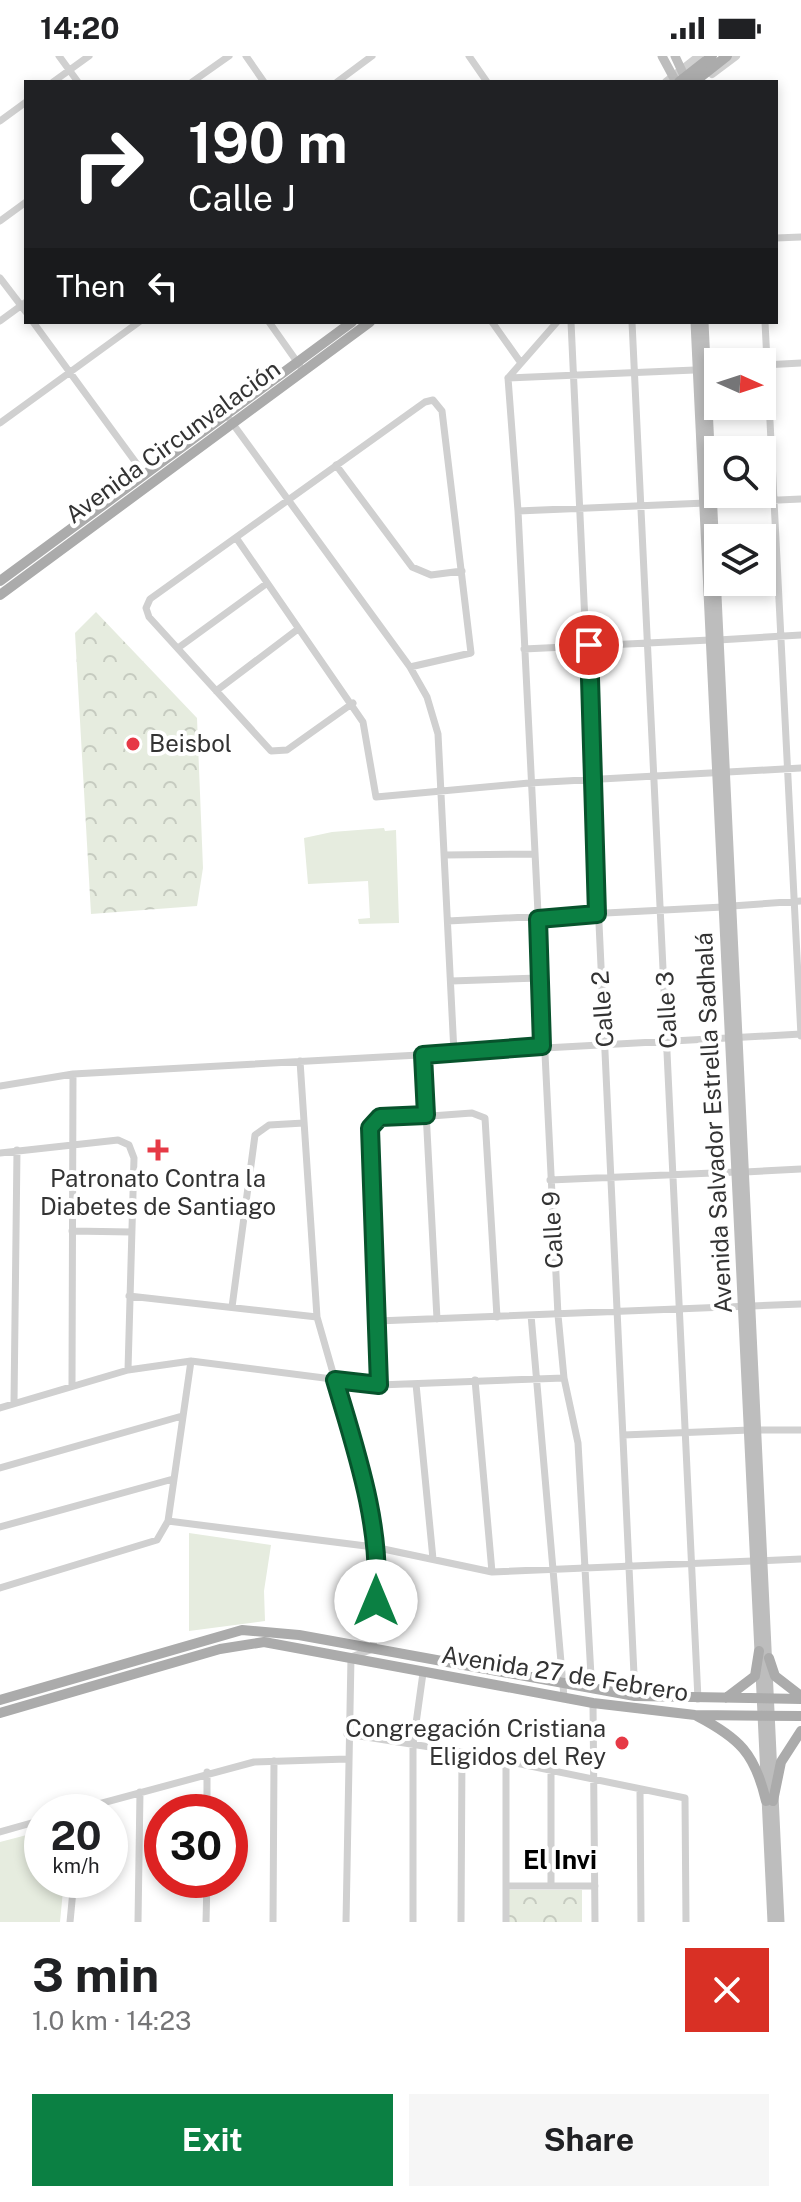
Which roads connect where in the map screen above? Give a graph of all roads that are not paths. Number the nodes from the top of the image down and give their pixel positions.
1 (59, 56) edge
2 (89, 56) edge
3 (229, 56) edge
4 (246, 56) edge
5 (372, 56) edge
6 (469, 56) edge
7 (662, 56) edge
8 (675, 56) edge
9 (699, 56) edge
10 (712, 56) edge
11 (727, 56) edge
12 (736, 56) edge
13 (69, 70) junction
14 (675, 78) edge
15 (56, 80) edge
16 (76, 80) edge
17 (195, 80) edge
18 (263, 80) edge
19 (340, 80) edge
20 (482, 80) edge
21 (697, 80) edge
22 (705, 80) edge
23 (24, 103) edge
24 (0, 121) edge
25 (24, 203) edge
26 (0, 221) edge
27 (801, 237) edge
28 (778, 238) edge
29 (0, 278) edge
30 (24, 307) edge
31 (0, 321) edge
32 (34, 324) edge
33 (136, 324) edge
34 (270, 324) edge
35 (350, 324) edge
36 (367, 324) edge
37 (493, 324) edge
38 (555, 324) edge
39 (571, 324) edge
40 (632, 324) edge
41 (695, 324) edge
42 (704, 324) edge
43 (765, 324) edge
44 (764, 348) edge
45 (521, 363) junction
46 (801, 363) edge
47 (776, 364) edge
48 (301, 367) junction
49 (702, 370) junction
50 (71, 373) junction
51 (634, 374) junction
52 (575, 377) junction
53 (508, 378) junction
54 (230, 419) junction
55 (0, 423) edge
56 (704, 436) edge
57 (336, 465) junction
58 (144, 474) junction
59 (151, 484) junction
60 (801, 499) edge
61 (776, 500) edge
62 (289, 502) junction
63 (704, 502) edge
64 (641, 505) junction
65 (707, 508) edge
66 (774, 508) edge
67 (581, 510) junction
68 (518, 511) junction
69 (237, 539) junction
70 (462, 571) junction
71 (0, 581) edge
72 (266, 584) junction
73 (0, 595) edge
74 (298, 629) junction
75 (801, 635) edge
76 (780, 636) junction
77 (714, 640) junction
78 (648, 644) junction
79 (589, 645) junction
80 (178, 648) junction
81 (524, 649) junction
82 (410, 667) junction
83 (216, 691) junction
84 (353, 703) junction
85 (801, 768) edge
86 (786, 769) junction
87 (720, 772) junction
88 (654, 777) junction
89 (593, 780) junction
90 (529, 783) junction
91 (442, 789) junction
92 (532, 854) junction
93 (445, 855) junction
94 (798, 902) edge
95 (728, 907) junction
96 (662, 910) junction
97 (597, 914) junction
98 (538, 919) junction
99 (448, 921) junction
100 (539, 978) junction
101 (451, 981) junction
102 (801, 1036) edge
103 (733, 1038) junction
104 (669, 1043) junction
105 (605, 1044) junction
106 (542, 1046) junction
107 (454, 1053) junction
108 (423, 1055) junction
109 (300, 1061) junction
110 (73, 1074) junction
111 (0, 1086) edge
112 (426, 1115) junction
113 (304, 1123) junction
114 (74, 1143) junction
115 (17, 1150) junction
116 (0, 1153) edge
117 (801, 1169) edge
118 (740, 1172) junction
119 (673, 1175) junction
120 (613, 1177) junction
121 (550, 1180) junction
122 (72, 1231) junction
123 (131, 1232) junction
124 (129, 1296) junction
125 (801, 1304) edge
126 (748, 1306) junction
127 (232, 1307) junction
128 (680, 1310) junction
129 (619, 1312) junction
130 (531, 1315) junction
131 (558, 1315) junction
132 (317, 1317) junction
133 (497, 1317) junction
134 (437, 1319) junction
135 (377, 1321) junction
136 (191, 1361) junction
137 (128, 1370) junction
138 (536, 1378) junction
139 (564, 1378) junction
140 (335, 1380) junction
141 (475, 1380) junction
142 (416, 1384) junction
143 (72, 1385) junction
144 (379, 1385) junction
145 (14, 1403) junction
146 (0, 1408) edge
147 (182, 1416) junction
148 (754, 1430) junction
149 (801, 1430) edge
150 (687, 1433) junction
151 (623, 1435) junction
152 (0, 1468) edge
153 (173, 1479) junction
154 (168, 1521) junction
155 (0, 1527) edge
156 (374, 1547) junction
157 (433, 1559) junction
158 (801, 1559) edge
159 (760, 1562) junction
160 (693, 1564) junction
161 (630, 1566) junction
162 (588, 1569) junction
163 (555, 1571) junction
164 (492, 1572) junction
165 (0, 1588) edge
166 (373, 1649) junction
167 (764, 1654) junction
168 (351, 1657) junction
169 (423, 1673) junction
170 (591, 1676) dead end
171 (563, 1685) junction
172 (635, 1696) junction
173 (564, 1697) junction
174 (801, 1697) edge
175 (724, 1698) junction
176 (698, 1699) junction
177 (766, 1699) junction
178 (0, 1700) edge
179 (593, 1703) junction
180 (0, 1713) edge
181 (695, 1715) junction
182 (766, 1716) junction
183 (801, 1716) edge
184 (801, 1731) edge
185 (347, 1734) junction
186 (413, 1745) junction
187 (462, 1752) junction
188 (347, 1759) junction
189 (274, 1761) junction
190 (506, 1762) junction
191 (551, 1771) junction
192 (207, 1772) junction
193 (593, 1781) junction
194 (640, 1789) junction
195 (140, 1792) junction
196 (207, 1794) edge
197 (128, 1796) edge
198 (770, 1801) junction
199 (24, 1825) edge
200 (0, 1832) edge
201 (506, 1886) junction
202 (551, 1886) junction
203 (595, 1886) junction
204 (72, 1898) edge
205 (207, 1898) edge
206 (70, 1922) edge
207 (138, 1922) edge
208 (206, 1922) edge
209 (273, 1922) edge
210 (346, 1922) edge
211 (413, 1922) edge
212 (461, 1922) edge
213 (506, 1922) edge
214 (595, 1922) edge
215 (641, 1922) edge
216 (686, 1922) edge
217 (772, 1922) edge
218 (780, 1922) edge

1 - 13 street
2 - 13 street
3 - 17 street
4 - 18 street
5 - 19 street
6 - 20 street
7 - 14 main road
8 - 14 main road
9 - 14 street
10 - 14 main road, bridge
11 - 21 main road
12 - 22 street
13 - 15 street
13 - 16 street
23 - 24 street
25 - 26 street
27 - 28 street
29 - 30 street
30 - 31 street
32 - 50 street
33 - 50 street
34 - 48 street
35 - 48 main road, Avenida Circunvalación
36 - 48 main road, Avenida Circunvalación
37 - 45 street
38 - 45 street
39 - 52 street, Calle 2
40 - 51 street, Calle 3
41 - 49 main road, Avenida Salvador Estrella Sadhalá
42 - 49 main road, Avenida Salvador Estrella Sadhalá
43 - 44 street
45 - 53 street
46 - 47 street
48 - 54 main road, Avenida Circunvalación
49 - 51 street
49 - 56 main road, Avenida Salvador Estrella Sadhalá
50 - 55 street
50 - 58 street
51 - 52 street
51 - 64 street, Calle 3
52 - 53 street
52 - 67 street, Calle 2
53 - 68 street, Calle 9
54 - 58 main road, Avenida Circunvalación
54 - 59 main road, Avenida Circunvalación
54 - 62 street
57 - 62 street
57 - 70 street
57 - 70 street
58 - 59 street
58 - 71 main road, Avenida Circunvalación
59 - 73 main road, Avenida Circunvalación
60 - 61 street
62 - 69 street
62 - 82 street
63 - 64 street
64 - 67 street
64 - 78 street, Calle 3
65 - 77 main road, Avenida Salvador Estrella Sadhalá
66 - 76 street
67 - 68 street
67 - 79 street, Calle 2
68 - 81 street, Calle 9
69 - 72 street
69 - 80 street
70 - 82 street
72 - 74 street
72 - 80 street
74 - 83 street
74 - 84 street
75 - 76 street
76 - 77 street
76 - 86 street
77 - 78 street
77 - 87 main road, Avenida Salvador Estrella Sadhalá
78 - 79 street
78 - 88 street, Calle 3
79 - 81 street
79 - 89 street, Calle 2
80 - 83 street
81 - 90 street, Calle 9
82 - 91 street
83 - 84 street
84 - 91 street
85 - 86 street
86 - 87 street
86 - 94 street
87 - 88 street
87 - 95 main road, Avenida Salvador Estrella Sadhalá
88 - 89 street
88 - 96 street, Calle 3
89 - 90 street
89 - 97 street, Calle 2
90 - 91 street
90 - 92 street, Calle 9
91 - 93 street
92 - 93 street
92 - 98 street, Calle 9
93 - 99 street
94 - 95 street
94 - 102 street
95 - 96 street
95 - 103 main road, Avenida Salvador Estrella Sadhalá
96 - 97 street
96 - 104 street, Calle 3
97 - 98 street
97 - 105 street, Calle 2
98 - 99 street
98 - 100 street, Calle 9
99 - 101 street
100 - 101 street
100 - 106 street, Calle 9
101 - 107 street
102 - 103 street
103 - 104 street
103 - 118 main road, Avenida Salvador Estrella Sadhalá
104 - 105 street
104 - 119 street, Calle 3
105 - 106 street
105 - 120 street, Calle 2
106 - 107 street
106 - 121 street, Calle 9
107 - 108 street
108 - 109 street
108 - 112 street
109 - 110 street
109 - 113 street
110 - 111 street
110 - 114 street
112 - 133 street
112 - 134 street
112 - 135 street
113 - 127 street
113 - 132 street
114 - 115 street
114 - 122 street
114 - 123 street
115 - 116 street
115 - 145 street
117 - 118 street
118 - 119 street
118 - 126 main road, Avenida Salvador Estrella Sadhalá
119 - 120 street
119 - 128 street, Calle 3
120 - 121 street
120 - 129 street, Calle 2
121 - 131 street, Calle 9
122 - 123 street
122 - 143 street
123 - 124 street
124 - 127 street
124 - 137 street
125 - 126 street
126 - 128 street
126 - 148 main road, Avenida Salvador Estrella Sadhalá
127 - 132 street
128 - 129 street
128 - 150 street, Calle 3
129 - 131 street
129 - 151 street, Calle 2
130 - 131 street
130 - 133 street
130 - 138 street
131 - 139 street, Calle 9
132 - 140 street
133 - 134 street
134 - 135 street
135 - 144 street
136 - 137 street
136 - 140 street
136 - 147 street
137 - 143 street
138 - 139 street
138 - 141 street
138 - 163 street
139 - 162 street, Calle 9
140 - 144 street
140 - 156 street
141 - 142 street
141 - 164 street
142 - 144 street
142 - 157 street
143 - 145 street
145 - 146 street
147 - 152 street
147 - 153 street
148 - 149 street
148 - 150 street
148 - 159 main road, Avenida Salvador Estrella Sadhalá
150 - 151 street
150 - 160 street, Calle 3
151 - 161 street, Calle 2
153 - 154 street
153 - 155 street
154 - 156 street
154 - 165 street
156 - 157 street
156 - 166 street
157 - 164 street
158 - 159 street
159 - 160 street
159 - 167 main road, Avenida Salvador Estrella Sadhalá
160 - 161 street
160 - 176 street, Calle 3
161 - 162 street
161 - 172 street, Calle 2
162 - 163 street
162 - 170 street, Calle 9
163 - 164 street
163 - 171 street
166 - 168 street
166 - 171 main road, Avenida 27 de Febrero
166 - 178 main road, Avenida 27 de Febrero
167 - 174 main road
167 - 175 main road
167 - 177 main road, Avenida Salvador Estrella Sadhalá
168 - 169 main road, Avenida 27 de Febrero
168 - 180 main road, Avenida 27 de Febrero
168 - 185 street
169 - 173 main road, Avenida 27 de Febrero
169 - 186 street
171 - 172 main road, Avenida 27 de Febrero
171 - 173 street
172 - 176 main road, Avenida 27 de Febrero
173 - 179 main road, Avenida 27 de Febrero
174 - 177 main road, Avenida 27 de Febrero
175 - 176 main road, Avenida 27 de Febrero
175 - 177 main road, Avenida 27 de Febrero
177 - 182 main road, Avenida Salvador Estrella Sadhalá
179 - 181 main road, Avenida 27 de Febrero
179 - 193 street
181 - 182 main road, Avenida 27 de Febrero
181 - 198 main road
182 - 183 main road, Avenida 27 de Febrero
182 - 198 main road, Avenida Salvador Estrella Sadhalá
184 - 198 main road
185 - 186 street
185 - 188 street
186 - 187 street
186 - 211 street
187 - 190 street
187 - 212 street
188 - 189 street
188 - 210 street
189 - 192 street
189 - 209 street
190 - 191 street
190 - 201 street
191 - 193 street
191 - 202 street
192 - 195 street
192 - 196 street
193 - 194 street
193 - 203 street
194 - 215 street
194 - 216 street
195 - 197 street
195 - 207 street
198 - 217 main road, Avenida Salvador Estrella Sadhalá
198 - 218 main road, Avenida Salvador Estrella Sadhalá
199 - 200 street
201 - 202 street
201 - 213 street
202 - 203 street
203 - 214 street
204 - 206 street
205 - 208 street

